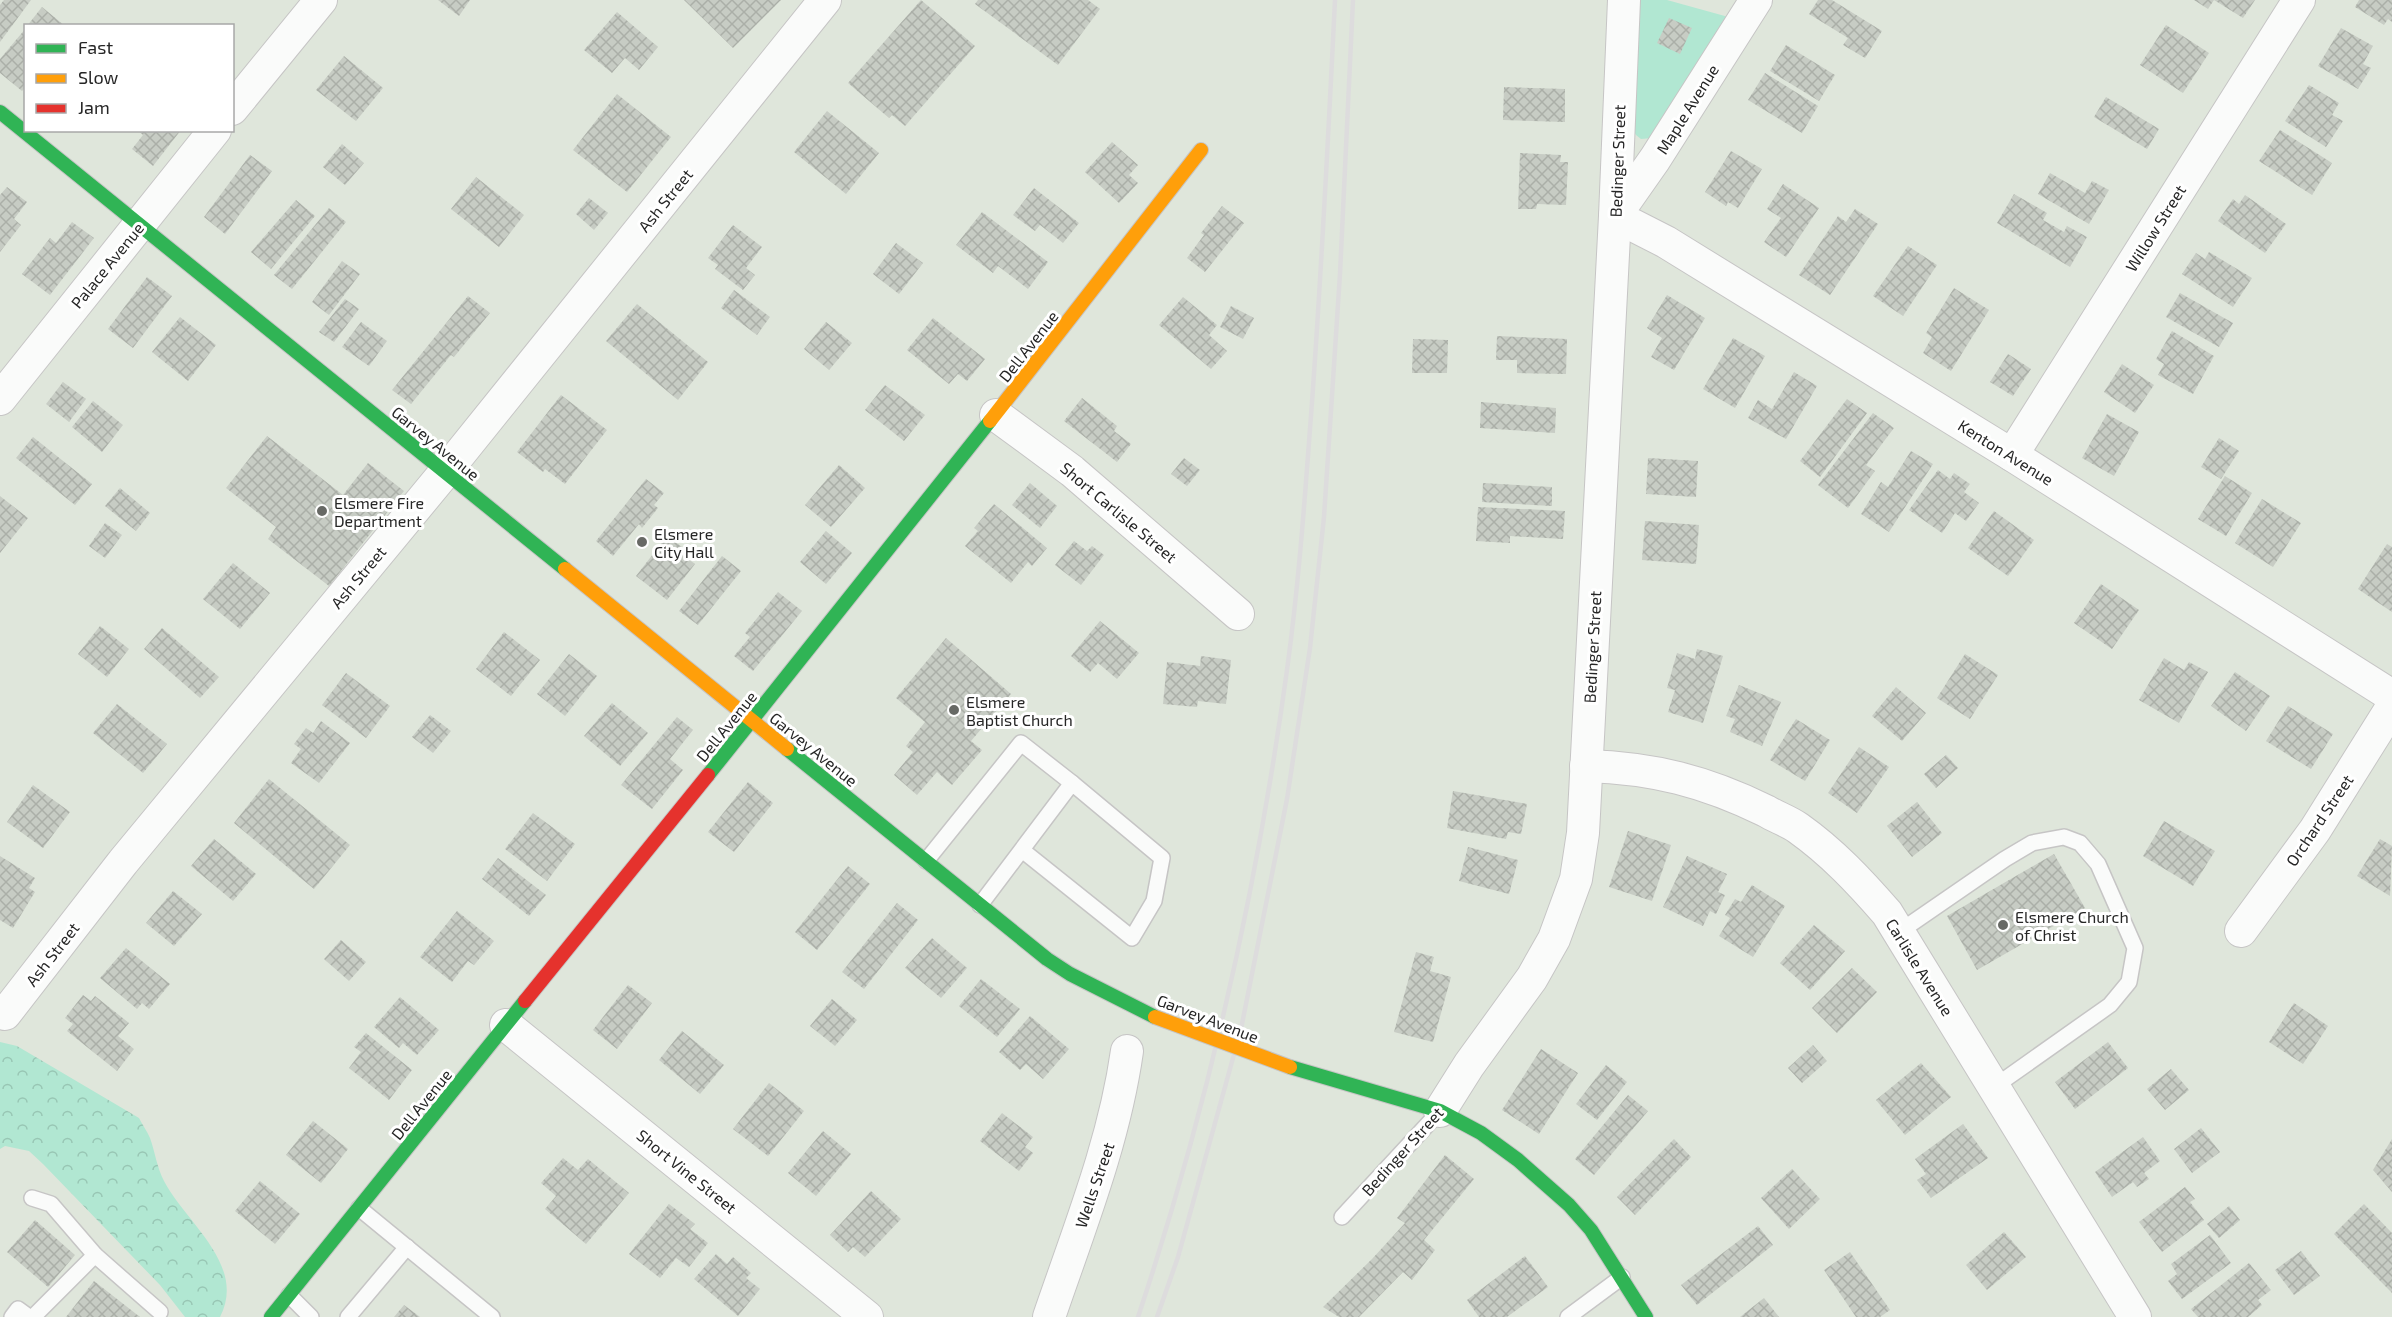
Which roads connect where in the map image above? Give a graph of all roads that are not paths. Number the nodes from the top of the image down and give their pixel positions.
1 (321, 0) edge
2 (825, 0) edge
3 (1624, 0) edge
4 (1756, 0) edge
5 (2299, 0) edge
6 (234, 107) edge
7 (0, 112) edge
8 (24, 131) edge
9 (25, 132) edge
10 (213, 132) edge
11 (1201, 150) dead end
12 (1615, 216) junction
13 (140, 224) junction
14 (0, 399) edge
15 (996, 415) junction
16 (2012, 455) junction
17 (446, 471) junction
18 (1238, 614) dead end
19 (2392, 696) edge
20 (2392, 707) edge
21 (752, 720) junction
22 (1586, 766) junction
23 (1072, 783) junction
24 (1022, 850) junction
25 (926, 861) junction
26 (980, 905) junction
27 (2241, 931) dead end
28 (1899, 932) junction
29 (5, 1014) dead end
30 (506, 1025) junction
31 (1127, 1051) dead end
32 (1994, 1088) junction
33 (1440, 1111) junction
34 (32, 1198) dead end
35 (359, 1208) junction
36 (1342, 1217) dead end
37 (407, 1247) junction
38 (95, 1255) junction
39 (1622, 1277) junction
40 (289, 1294) junction
41 (160, 1312) dead end
42 (12, 1317) edge
43 (31, 1317) edge
44 (271, 1317) edge
45 (311, 1317) edge
46 (348, 1317) edge
47 (492, 1317) edge
48 (867, 1317) edge
49 (1049, 1317) edge
50 (1568, 1317) edge
51 (1646, 1317) edge
52 (2135, 1317) edge

1 - 6 street
2 - 17 street, Ash Street
3 - 12 street, Bedinger Street
4 - 12 street, Maple Avenue
5 - 16 street, Willow Street
7 - 8 street, Garvey Avenue
9 - 13 street, Garvey Avenue
10 - 13 street, Palace Avenue
11 - 15 street, Dell Avenue
12 - 16 street, Kenton Avenue
12 - 22 street, Bedinger Street
13 - 14 street, Palace Avenue
13 - 17 street, Garvey Avenue
15 - 18 street, Short Carlisle Street
15 - 21 street, Dell Avenue
16 - 19 street, Kenton Avenue
17 - 21 street, Garvey Avenue
17 - 29 street, Ash Street
20 - 27 street, Orchard Street
21 - 25 street, Garvey Avenue
21 - 30 street, Dell Avenue
22 - 28 street, Carlisle Avenue
22 - 33 street, Bedinger Street
23 - 24 lane
23 - 24 lane
23 - 25 lane
24 - 26 lane
25 - 26 street, Garvey Avenue
26 - 33 street, Garvey Avenue, bridge
28 - 32 street, Carlisle Avenue
28 - 32 lane
30 - 35 street, Dell Avenue
30 - 48 street, Short Vine Street
31 - 49 street, Wells Street
32 - 52 street, Carlisle Avenue
33 - 36 lane, Bedinger Street
33 - 39 street, Garvey Avenue
34 - 38 lane
35 - 37 lane
35 - 40 street, Dell Avenue
37 - 46 lane
37 - 47 lane
38 - 41 lane
38 - 43 lane
39 - 50 lane
39 - 51 street, Garvey Avenue
40 - 44 street, Dell Avenue
40 - 45 lane
42 - 43 lane

